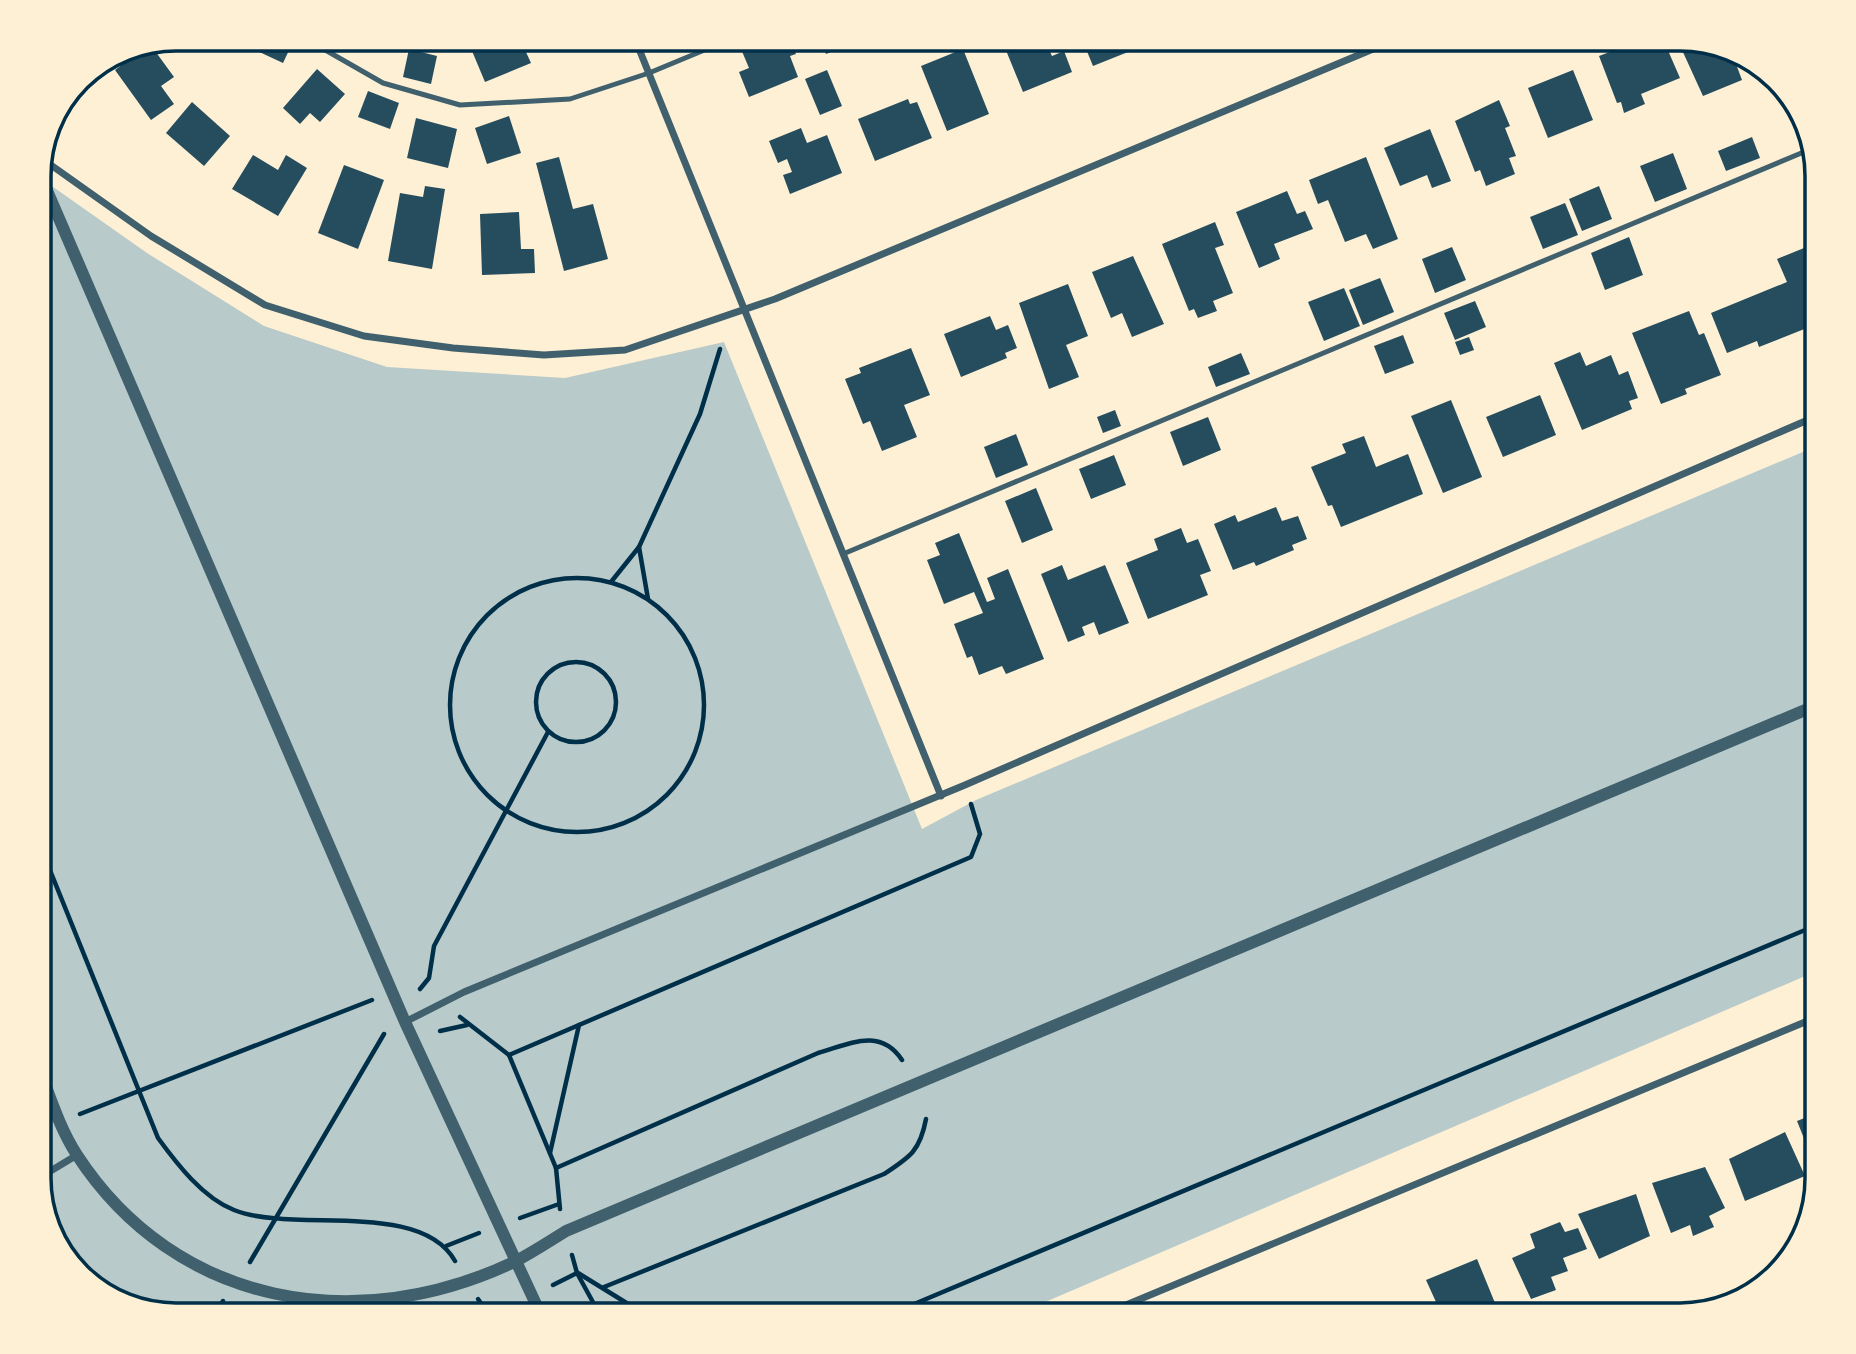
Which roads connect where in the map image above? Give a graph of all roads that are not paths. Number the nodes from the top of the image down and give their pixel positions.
1 (328, 51) edge
2 (640, 51) edge
3 (701, 51) edge
4 (1366, 51) edge
5 (649, 73) junction
6 (1803, 152) edge
7 (51, 165) edge
8 (51, 200) edge
9 (744, 310) junction
10 (1805, 422) edge
11 (843, 554) junction
12 (1805, 710) edge
13 (941, 796) junction
14 (405, 1022) junction
15 (1805, 1022) edge
16 (51, 1096) edge
17 (77, 1156) junction
18 (51, 1171) edge
19 (515, 1261) junction
20 (535, 1303) edge
21 (1131, 1303) edge

1 - 5 lane
2 - 5 street
3 - 5 lane
4 - 9 street
5 - 9 street
6 - 11 lane
7 - 9 street
8 - 14 street
9 - 11 street
10 - 13 street
11 - 13 street
12 - 19 street
13 - 14 street
14 - 19 street
15 - 21 street
16 - 17 street
17 - 18 street
17 - 19 street
19 - 20 street

